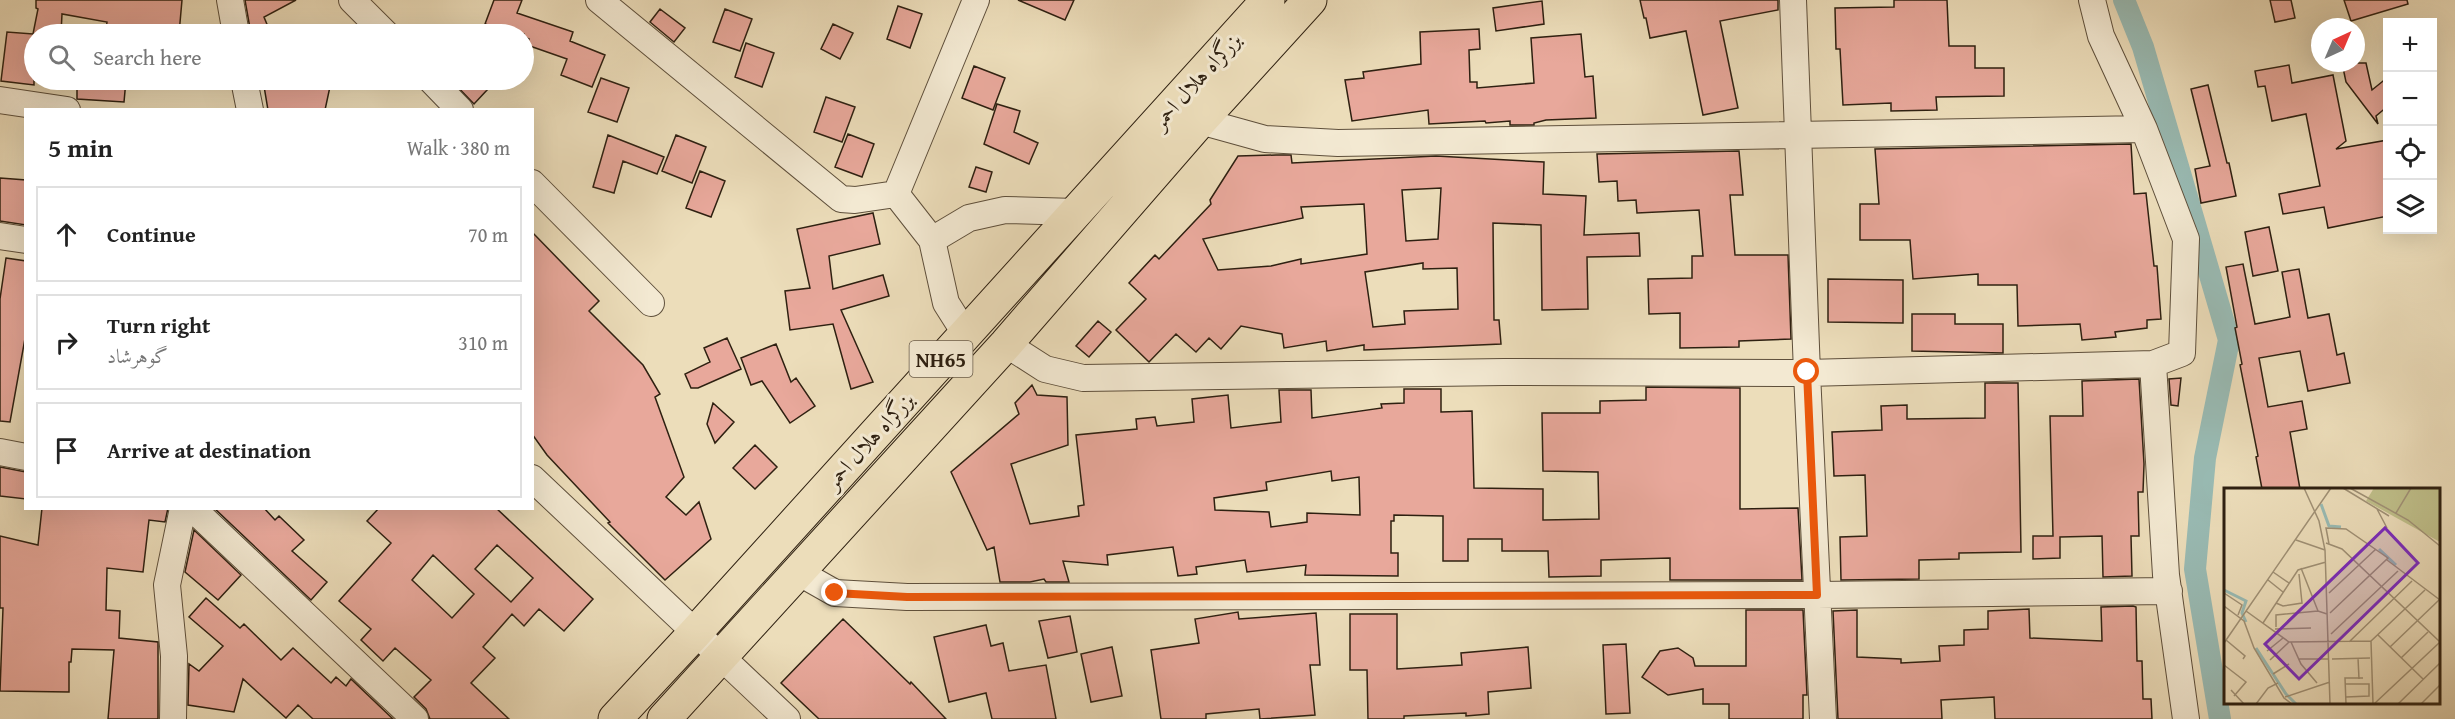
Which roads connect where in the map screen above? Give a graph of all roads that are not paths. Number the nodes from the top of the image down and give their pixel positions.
1 (230, 0) edge
2 (352, 0) edge
3 (599, 0) edge
4 (976, 0) edge
5 (1268, 0) edge
6 (1310, 0) edge
7 (1794, 0) edge
8 (2092, 0) edge
9 (234, 24) edge
10 (376, 24) edge
11 (246, 90) edge
12 (441, 90) edge
13 (0, 100) edge
14 (54, 108) edge
15 (250, 108) edge
16 (458, 108) edge
17 (1200, 121) junction
18 (2144, 129) junction
19 (1799, 136) junction
20 (534, 185) edge
21 (896, 194) junction
22 (1076, 212) junction
23 (0, 236) edge
24 (24, 240) edge
25 (932, 240) junction
26 (651, 303) dead end
27 (964, 333) junction
28 (1006, 344) junction
29 (2153, 364) junction
30 (1807, 372) junction
31 (0, 452) edge
32 (24, 457) edge
33 (534, 480) edge
34 (183, 510) edge
35 (194, 510) edge
36 (798, 572) junction
37 (2169, 591) junction
38 (1817, 595) junction
39 (695, 633) junction
40 (721, 657) junction
41 (172, 719) edge
42 (415, 719) edge
43 (615, 719) edge
44 (664, 719) edge
45 (787, 719) edge
46 (1823, 719) edge
47 (2186, 719) edge

1 - 9 street
2 - 10 street
3 - 21 street
4 - 21 street
5 - 22 highway, بزرگراه هلال احمر / NH65
6 - 17 highway, بزرگراه هلال احمر / NH65
7 - 19 street
8 - 18 street
11 - 15 street
12 - 16 street
13 - 14 street
17 - 19 street
17 - 28 highway, بزرگراه هلال احمر / NH65
18 - 19 street
18 - 29 street
19 - 30 street
20 - 26 street
21 - 25 street
22 - 25 street
22 - 27 highway, بزرگراه هلال احمر / NH65
23 - 24 street
25 - 27 street
27 - 39 highway, بزرگراه هلال احمر / NH65
28 - 30 street
28 - 36 highway, بزرگراه هلال احمر / NH65
29 - 30 street
29 - 37 street
30 - 38 street
31 - 32 street
33 - 39 street
34 - 41 street
35 - 42 street
36 - 38 street
36 - 40 highway, بزرگراه هلال احمر / NH65
37 - 38 street
37 - 47 street
38 - 46 street
39 - 40 street
39 - 43 highway, بزرگراه هلال احمر / NH65
40 - 44 highway, بزرگراه هلال احمر / NH65
40 - 45 street

